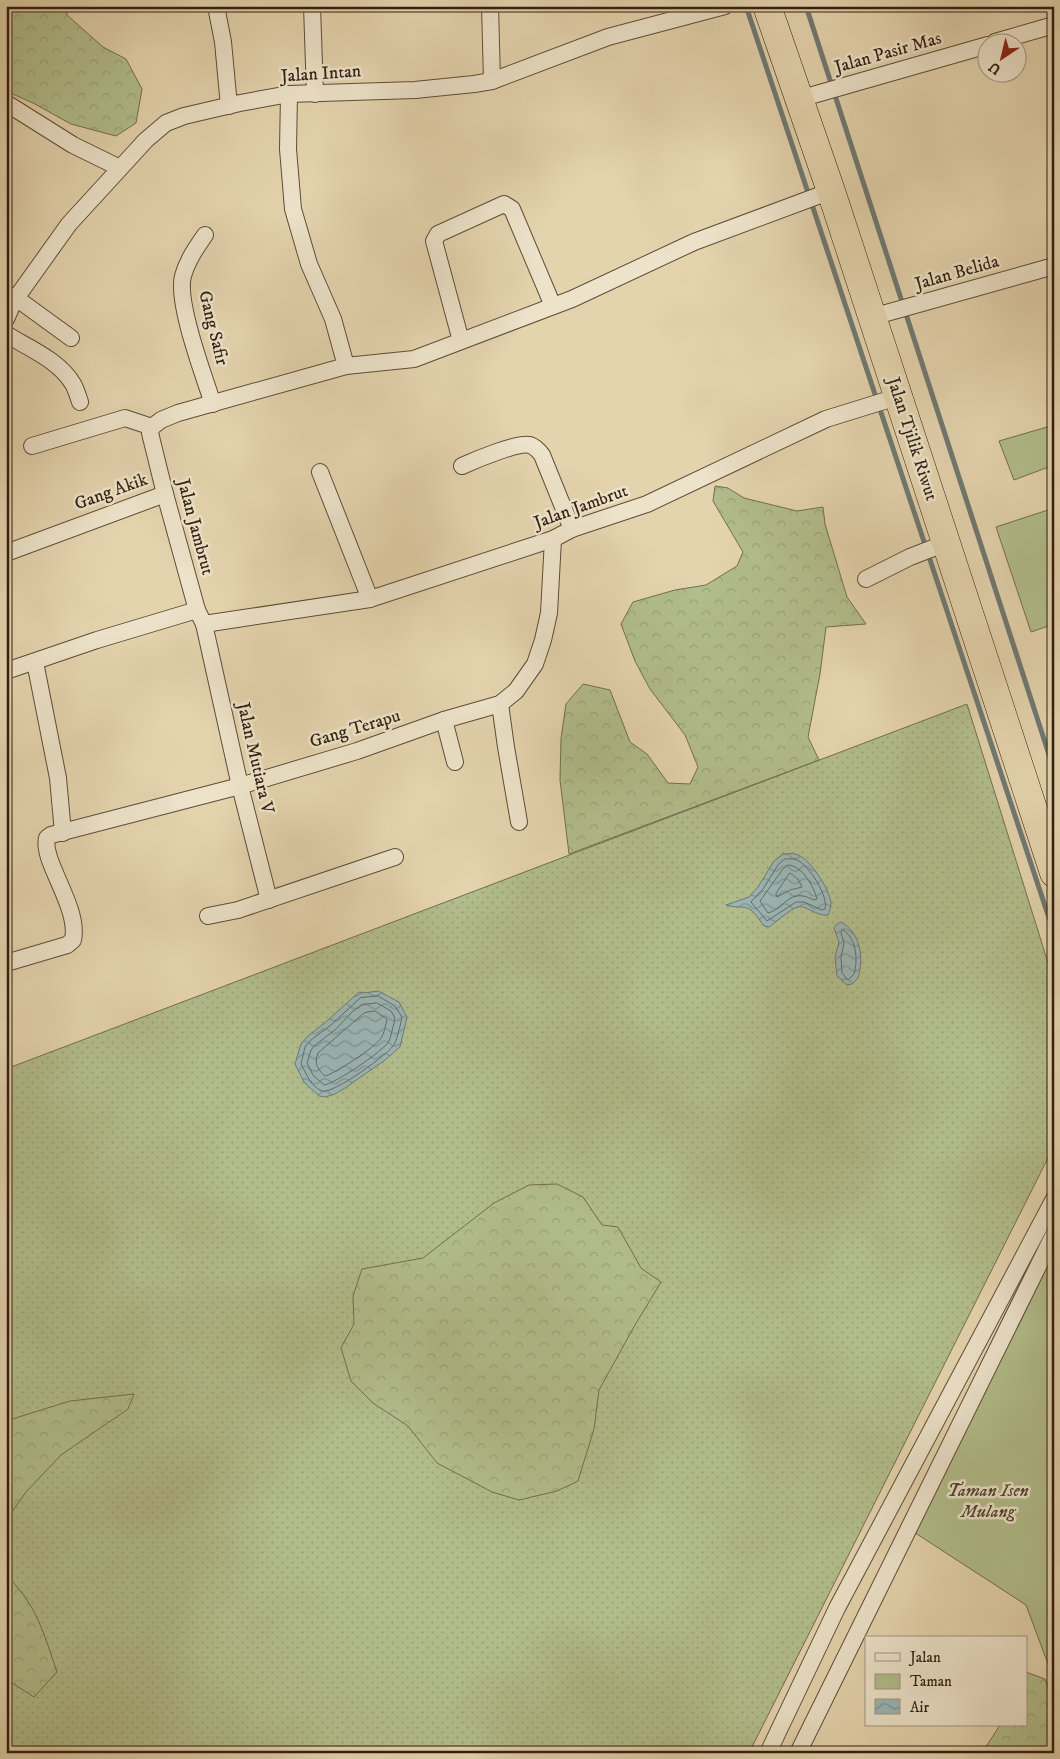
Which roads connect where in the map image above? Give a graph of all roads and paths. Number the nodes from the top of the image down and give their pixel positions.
1 (216, 6) edge
2 (312, 6) edge
3 (490, 6) edge
4 (725, 6) edge
5 (767, 6) edge
6 (1054, 24) edge
7 (1028, 32) edge
8 (978, 48) edge
9 (492, 80) junction
10 (289, 94) junction
11 (315, 94) junction
12 (799, 98) junction
13 (6, 103) edge
14 (228, 106) junction
15 (120, 168) junction
16 (830, 191) junction
17 (205, 235) dead end
18 (1054, 266) edge
19 (11, 296) edge
20 (552, 306) junction
21 (872, 318) junction
22 (6, 319) edge
23 (6, 334) edge
24 (71, 338) dead end
25 (461, 341) junction
26 (346, 366) junction
27 (897, 397) junction
28 (80, 402) dead end
29 (213, 404) junction
30 (152, 427) junction
31 (32, 446) dead end
32 (462, 466) dead end
33 (320, 472) dead end
34 (165, 494) junction
35 (572, 529) junction
36 (553, 539) junction
37 (946, 543) junction
38 (6, 553) edge
39 (866, 579) dead end
40 (370, 599) junction
41 (200, 617) junction
42 (35, 662) junction
43 (6, 671) edge
44 (500, 704) junction
45 (444, 720) junction
46 (455, 762) dead end
47 (240, 786) junction
48 (519, 822) dead end
49 (55, 835) junction
50 (395, 857) dead end
51 (1052, 862) edge
52 (269, 900) junction
53 (208, 916) dead end
54 (6, 964) edge
55 (1054, 1199) edge
56 (1054, 1234) edge
57 (768, 1753) edge
58 (798, 1753) edge

1 - 14 street
2 - 11 street
3 - 9 street
4 - 9 street, Jalan Intan
5 - 12 highway, Jalan Tjilik Riwut
6 - 7 street
8 - 12 street, Jalan Pasir Mas
9 - 11 street, Jalan Intan
10 - 11 street, Jalan Intan
10 - 14 street, Jalan Intan
10 - 26 street
12 - 16 highway, Jalan Tjilik Riwut
13 - 15 street
14 - 15 street, Jalan Intan
15 - 19 street, Jalan Intan
16 - 20 street
16 - 21 highway, Jalan Tjilik Riwut
17 - 29 street, Gang Safir
18 - 21 street, Jalan Belida
19 - 22 street, Jalan Intan
19 - 24 street
20 - 25 street
20 - 25 street
21 - 27 highway, Jalan Tjilik Riwut
23 - 28 street
25 - 26 street
26 - 29 street
27 - 35 street, Jalan Jambrut
27 - 37 highway, Jalan Tjilik Riwut
29 - 30 street
30 - 31 street
30 - 34 street, Jalan Jambrut
32 - 35 street
33 - 40 street
34 - 38 street, Gang Akik
34 - 41 street, Jalan Jambrut
35 - 36 street, Jalan Jambrut
36 - 40 street, Jalan Jambrut
36 - 44 street, Gang Terapu
37 - 39 street
37 - 51 highway, Jalan Tjilik Riwut
40 - 41 street, Jalan Jambrut
41 - 42 street
41 - 47 street, Jalan Mutiara V
42 - 43 street
42 - 49 street
44 - 45 street, Gang Terapu
44 - 48 street
45 - 46 street
45 - 47 street, Gang Terapu
47 - 49 street, Gang Terapu
47 - 52 street, Jalan Mutiara V
49 - 54 street
50 - 52 street
52 - 53 street
55 - 57 street
56 - 58 street

